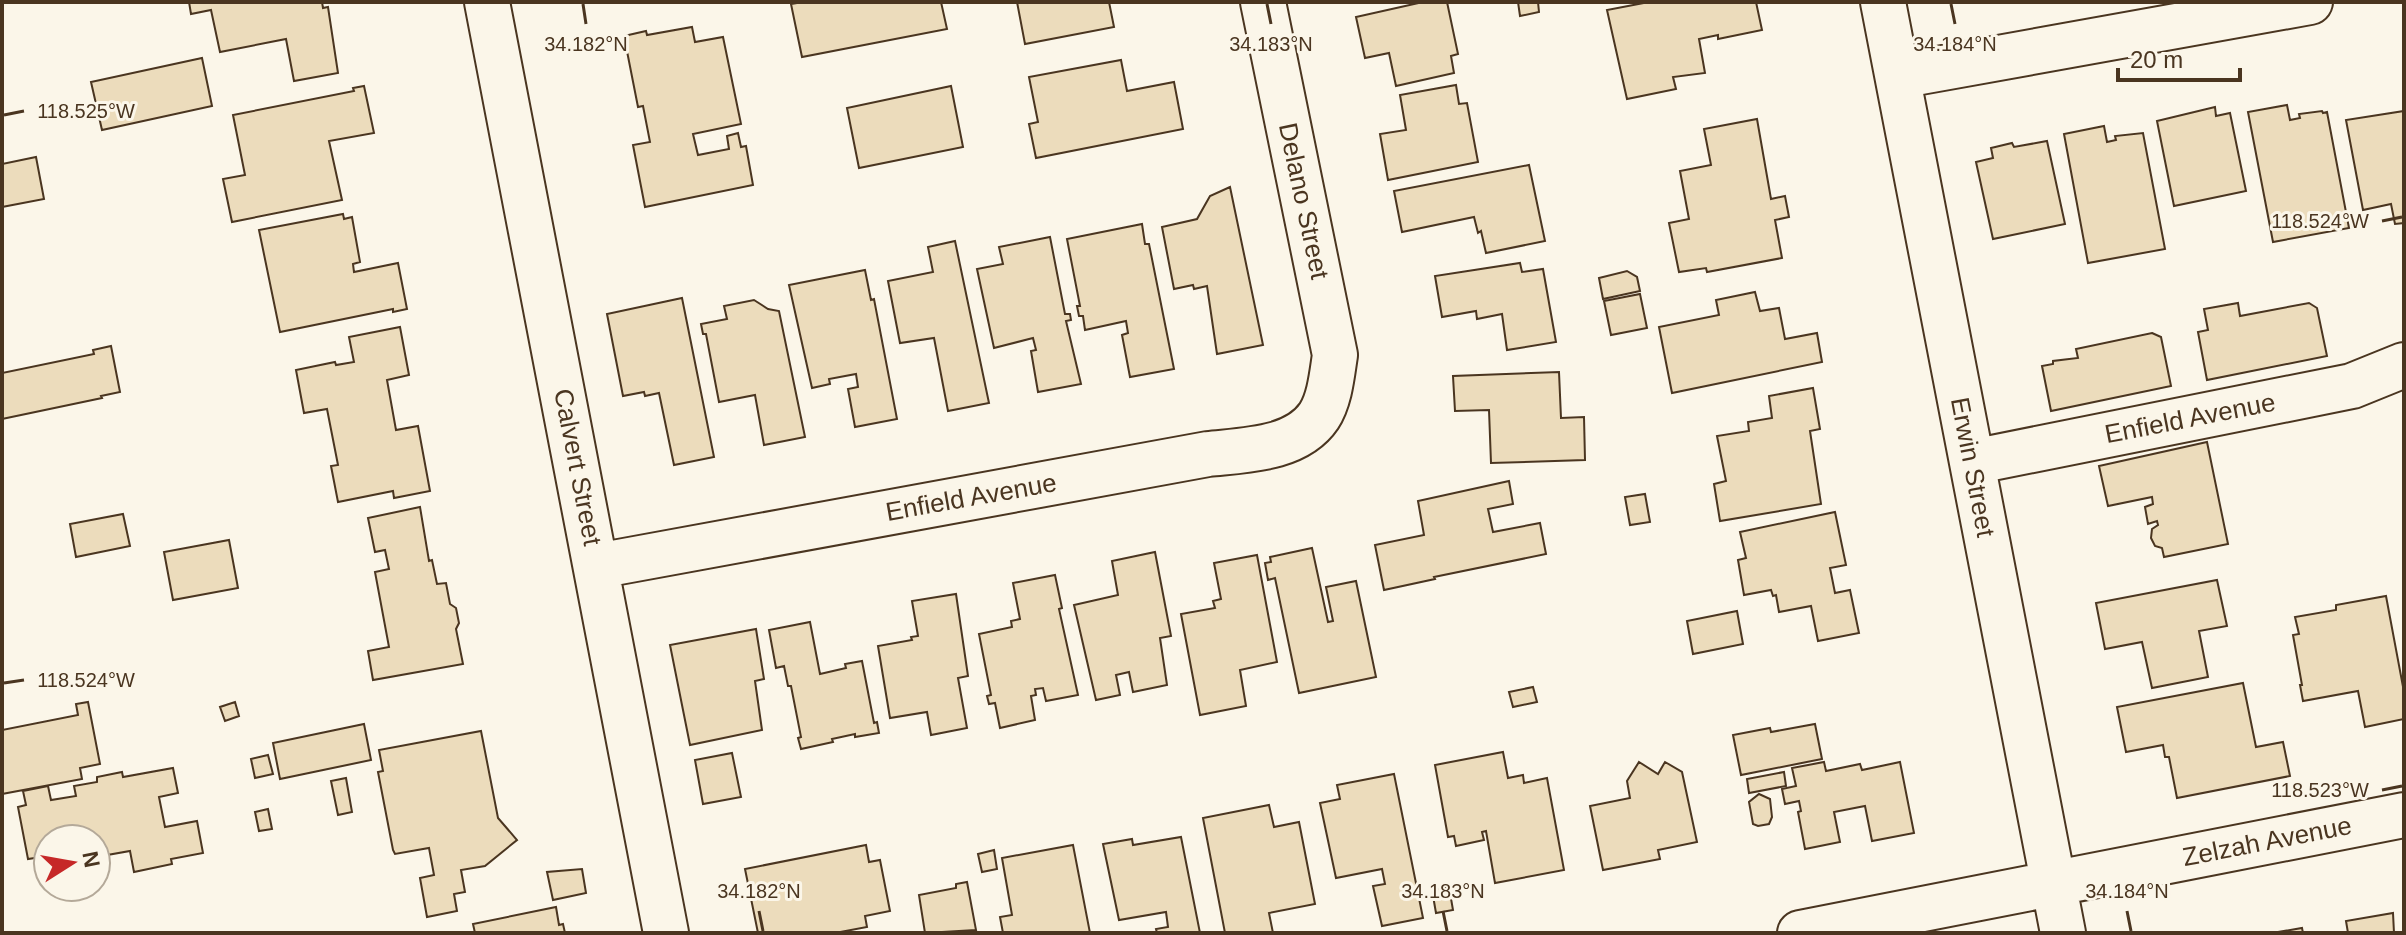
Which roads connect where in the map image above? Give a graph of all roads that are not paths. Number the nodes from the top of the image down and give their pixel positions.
1 (487, 2) edge
2 (1263, 2) edge
3 (1883, 2) edge
4 (2310, 2) edge
5 (1898, 76) junction
6 (2404, 365) edge
7 (1325, 400) joint
8 (1972, 462) junction
9 (597, 566) junction
10 (2404, 815) edge
11 (2054, 883) junction
12 (666, 933) edge
13 (1800, 933) edge
14 (2063, 933) edge

1 - 9 street, Calvert Street
2 - 7 street, Delano Street
3 - 5 street, Erwin Street
4 - 5 street
5 - 8 street, Erwin Street
6 - 8 street, Enfield Avenue
7 - 9 street, Enfield Avenue
8 - 11 street, Erwin Street
9 - 12 street, Calvert Street
10 - 11 street, Zelzah Avenue
11 - 13 street, Zelzah Avenue
11 - 14 street, Erwin Street

